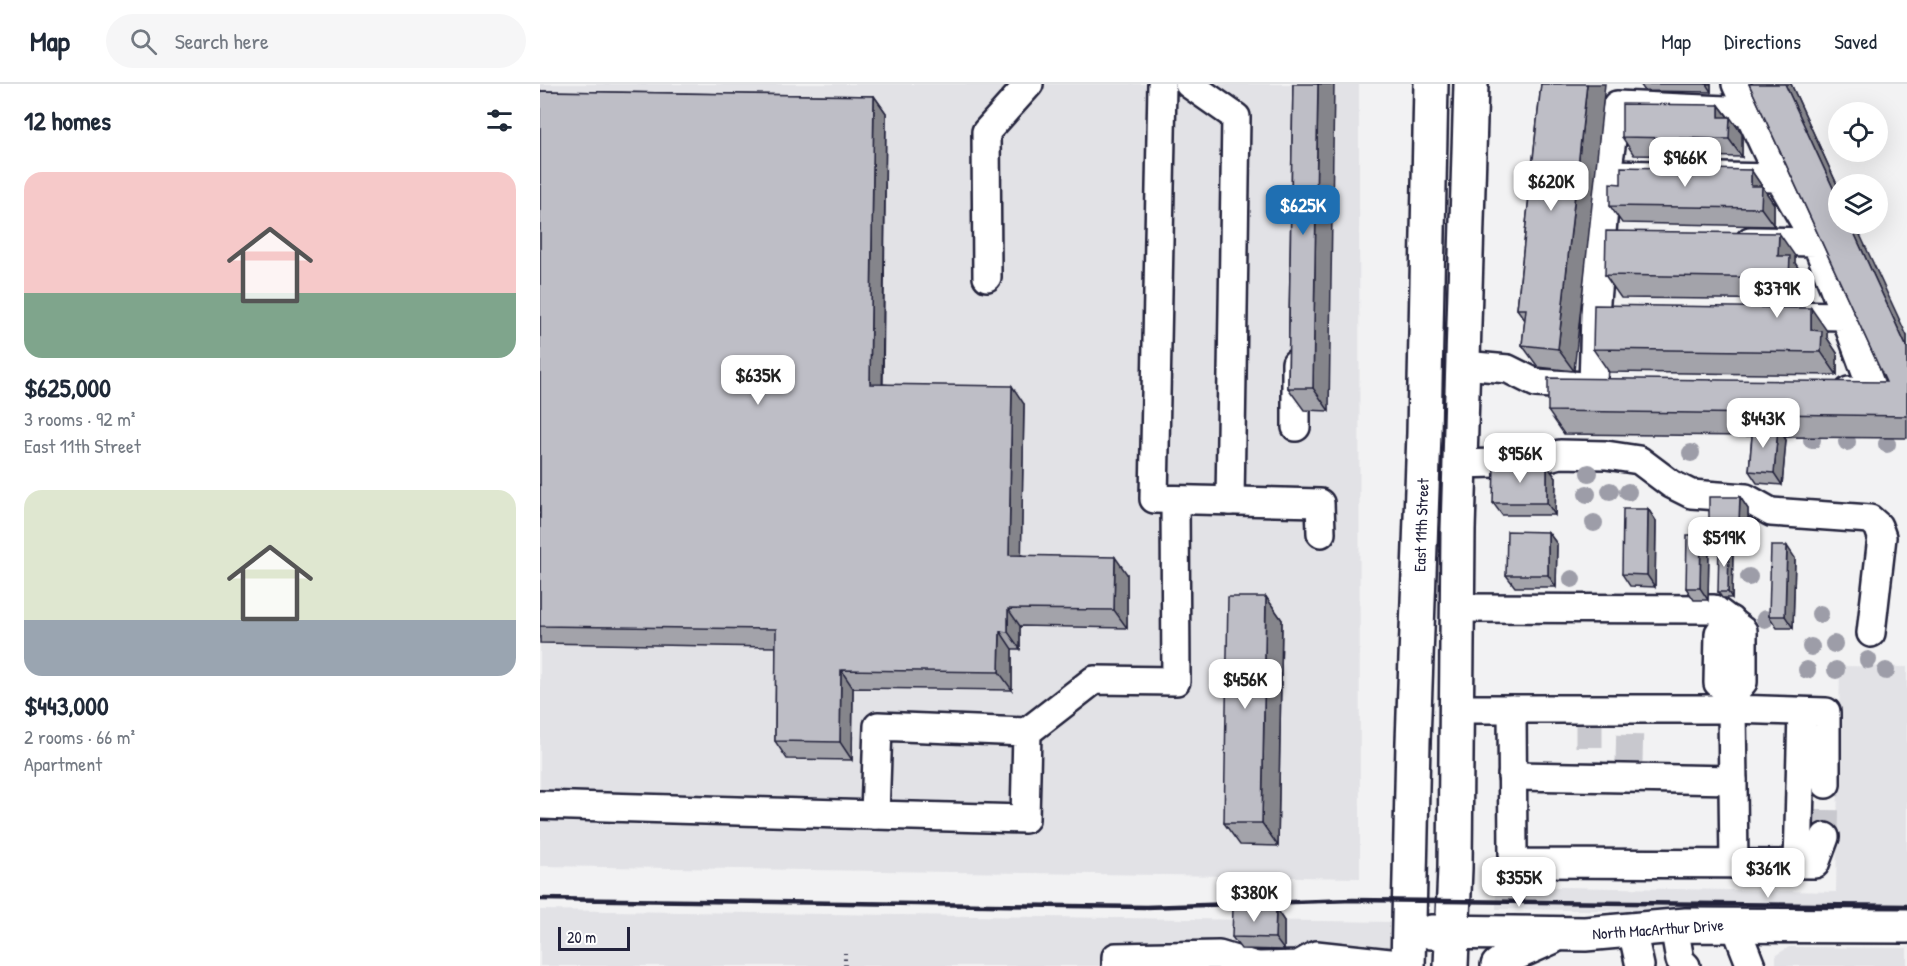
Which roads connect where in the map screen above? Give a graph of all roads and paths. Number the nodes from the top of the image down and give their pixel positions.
1 (1029, 84) edge
2 (1162, 84) edge
3 (1189, 84) edge
4 (1431, 84) edge
5 (1471, 84) edge
6 (1736, 84) edge
7 (1617, 95) edge
8 (1748, 111) junction
9 (1607, 174) junction
10 (1779, 178) junction
11 (1720, 240) edge
12 (1816, 242) junction
13 (987, 277) dead end
14 (1750, 315) edge
15 (1845, 316) junction
16 (1296, 333) edge
17 (1464, 365) junction
18 (1827, 391) edge
19 (1296, 427) dead end
20 (1460, 464) junction
21 (1175, 500) junction
22 (1230, 501) junction
23 (1321, 533) dead end
24 (1457, 608) junction
25 (1871, 633) dead end
26 (1732, 702) junction
27 (1456, 709) junction
28 (1512, 709) junction
29 (1814, 712) junction
30 (1027, 732) junction
31 (1512, 776) junction
32 (1733, 780) junction
33 (1826, 784) tunnel mouth
34 (540, 806) edge
35 (875, 815) junction
36 (1826, 837) tunnel mouth
37 (1734, 864) junction
38 (1798, 864) junction
39 (1735, 925) junction
40 (1674, 926) junction
41 (1907, 926) edge
42 (1632, 930) junction
43 (1409, 932) junction
44 (1453, 932) junction
45 (1559, 934) junction
46 (845, 953) dead end
47 (1408, 965) edge
48 (844, 966) edge
49 (1116, 966) edge
50 (1257, 966) edge
51 (1451, 966) edge
52 (1498, 966) edge
53 (1640, 966) edge
54 (1686, 966) edge
55 (1751, 966) edge

1 - 13 street
2 - 21 street
3 - 22 street
4 - 43 main road, East 11th Street
5 - 17 main road
6 - 8 street
7 - 8 street
7 - 9 street
8 - 10 street
9 - 10 street
9 - 17 street
10 - 12 street
11 - 12 street
12 - 15 street
14 - 15 street
15 - 18 street
16 - 19 street
17 - 20 main road
20 - 24 main road
20 - 25 street
21 - 22 street
21 - 30 street
22 - 23 street
24 - 26 street
24 - 27 main road
26 - 28 street
26 - 29 street
26 - 32 street
27 - 28 street
27 - 44 main road
28 - 31 street
29 - 33 street
29 - 38 street
30 - 35 street
30 - 35 street
31 - 32 street
31 - 37 street
32 - 37 street
34 - 35 street
36 - 38 street
37 - 38 street
39 - 40 main road, North MacArthur Drive
39 - 41 main road, North MacArthur Drive
39 - 55 street
40 - 42 main road, North MacArthur Drive
40 - 54 street
42 - 45 main road, North MacArthur Drive
42 - 53 street
43 - 44 main road, North MacArthur Drive
43 - 47 main road, East 11th Street
44 - 45 main road, North MacArthur Drive
44 - 51 main road
45 - 52 main road
46 - 48 path
47 - 50 street
49 - 50 street

